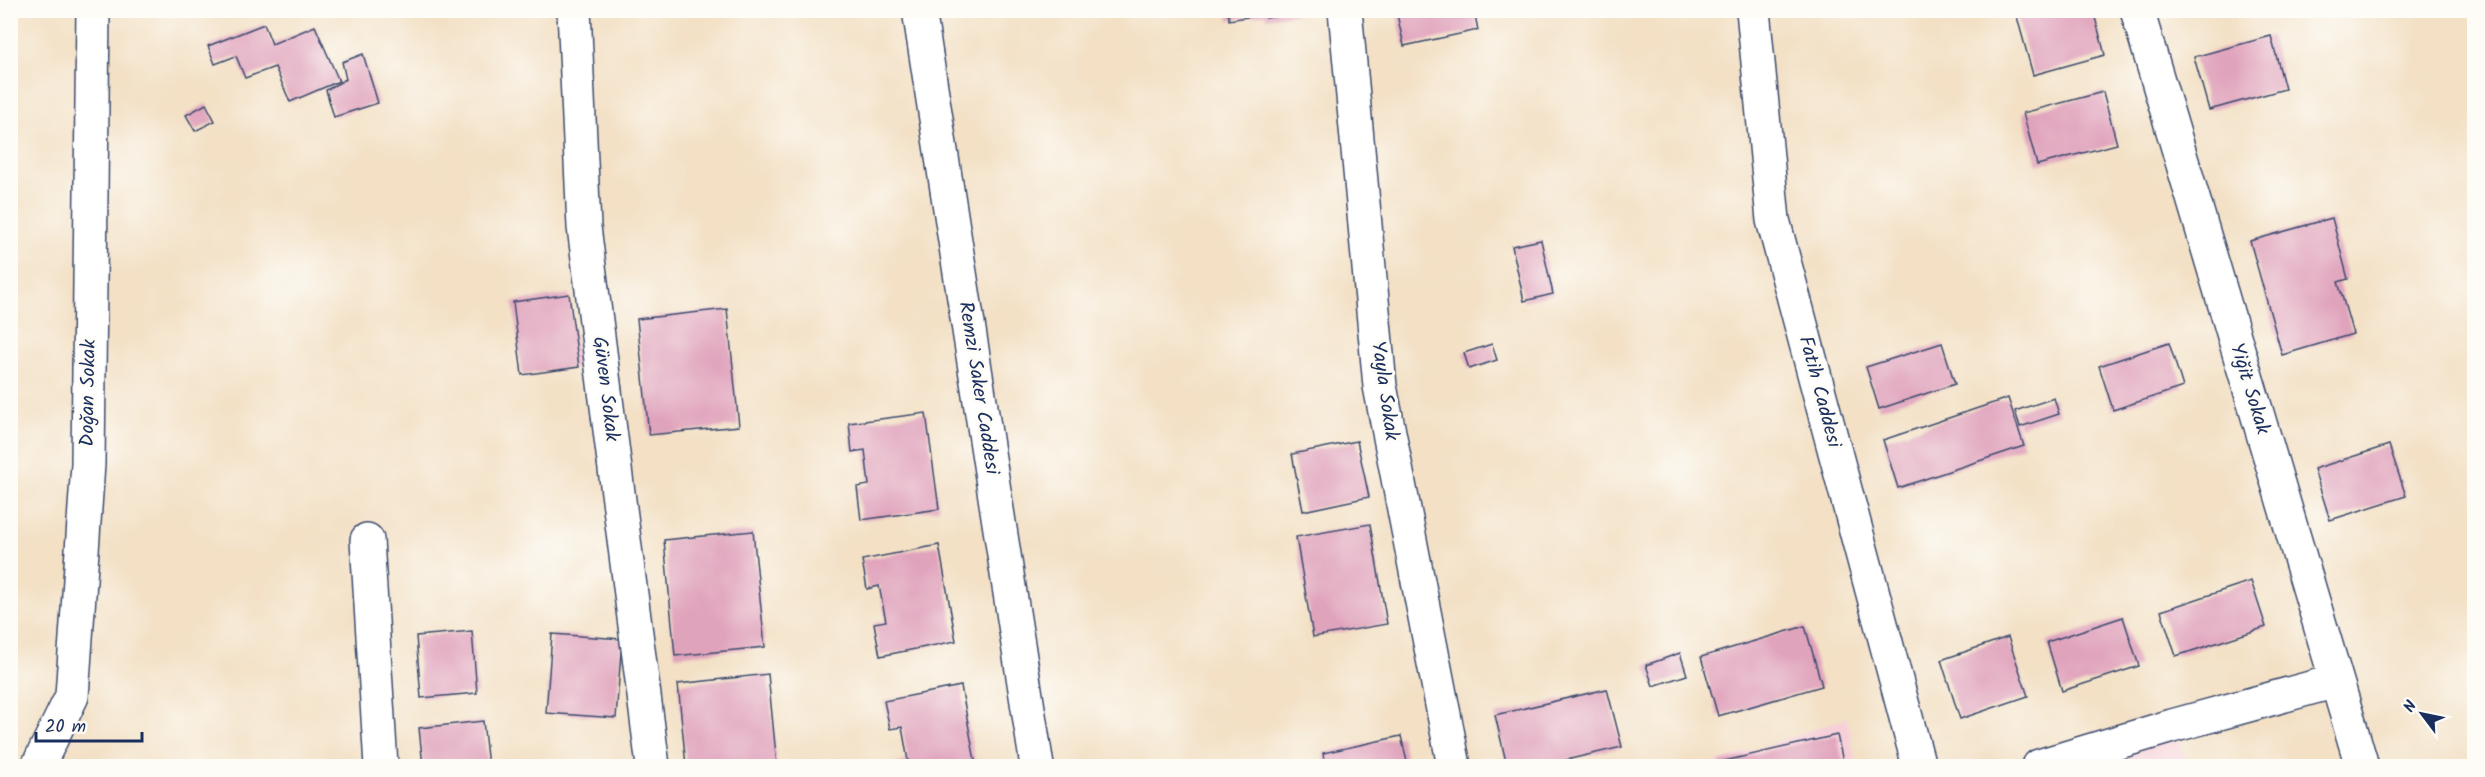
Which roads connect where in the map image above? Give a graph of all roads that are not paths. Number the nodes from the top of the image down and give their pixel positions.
1 (93, 10) edge
2 (574, 10) edge
3 (920, 10) edge
4 (1345, 10) edge
5 (1753, 10) edge
6 (2137, 10) edge
7 (367, 540) dead end
8 (2336, 681) junction
9 (38, 766) edge
10 (381, 766) edge
11 (653, 766) edge
12 (1037, 766) edge
13 (1454, 766) edge
14 (1919, 766) edge
15 (2038, 766) edge
16 (2362, 766) edge

1 - 9 street, Doğan Sokak
2 - 11 street, Güven Sokak
3 - 12 street, Remzi Saker Caddesi
4 - 13 street, Yayla Sokak
5 - 14 street, Fatih Caddesi
6 - 8 street, Yiğit Sokak
7 - 10 street
8 - 15 street
8 - 16 street, Yiğit Sokak

